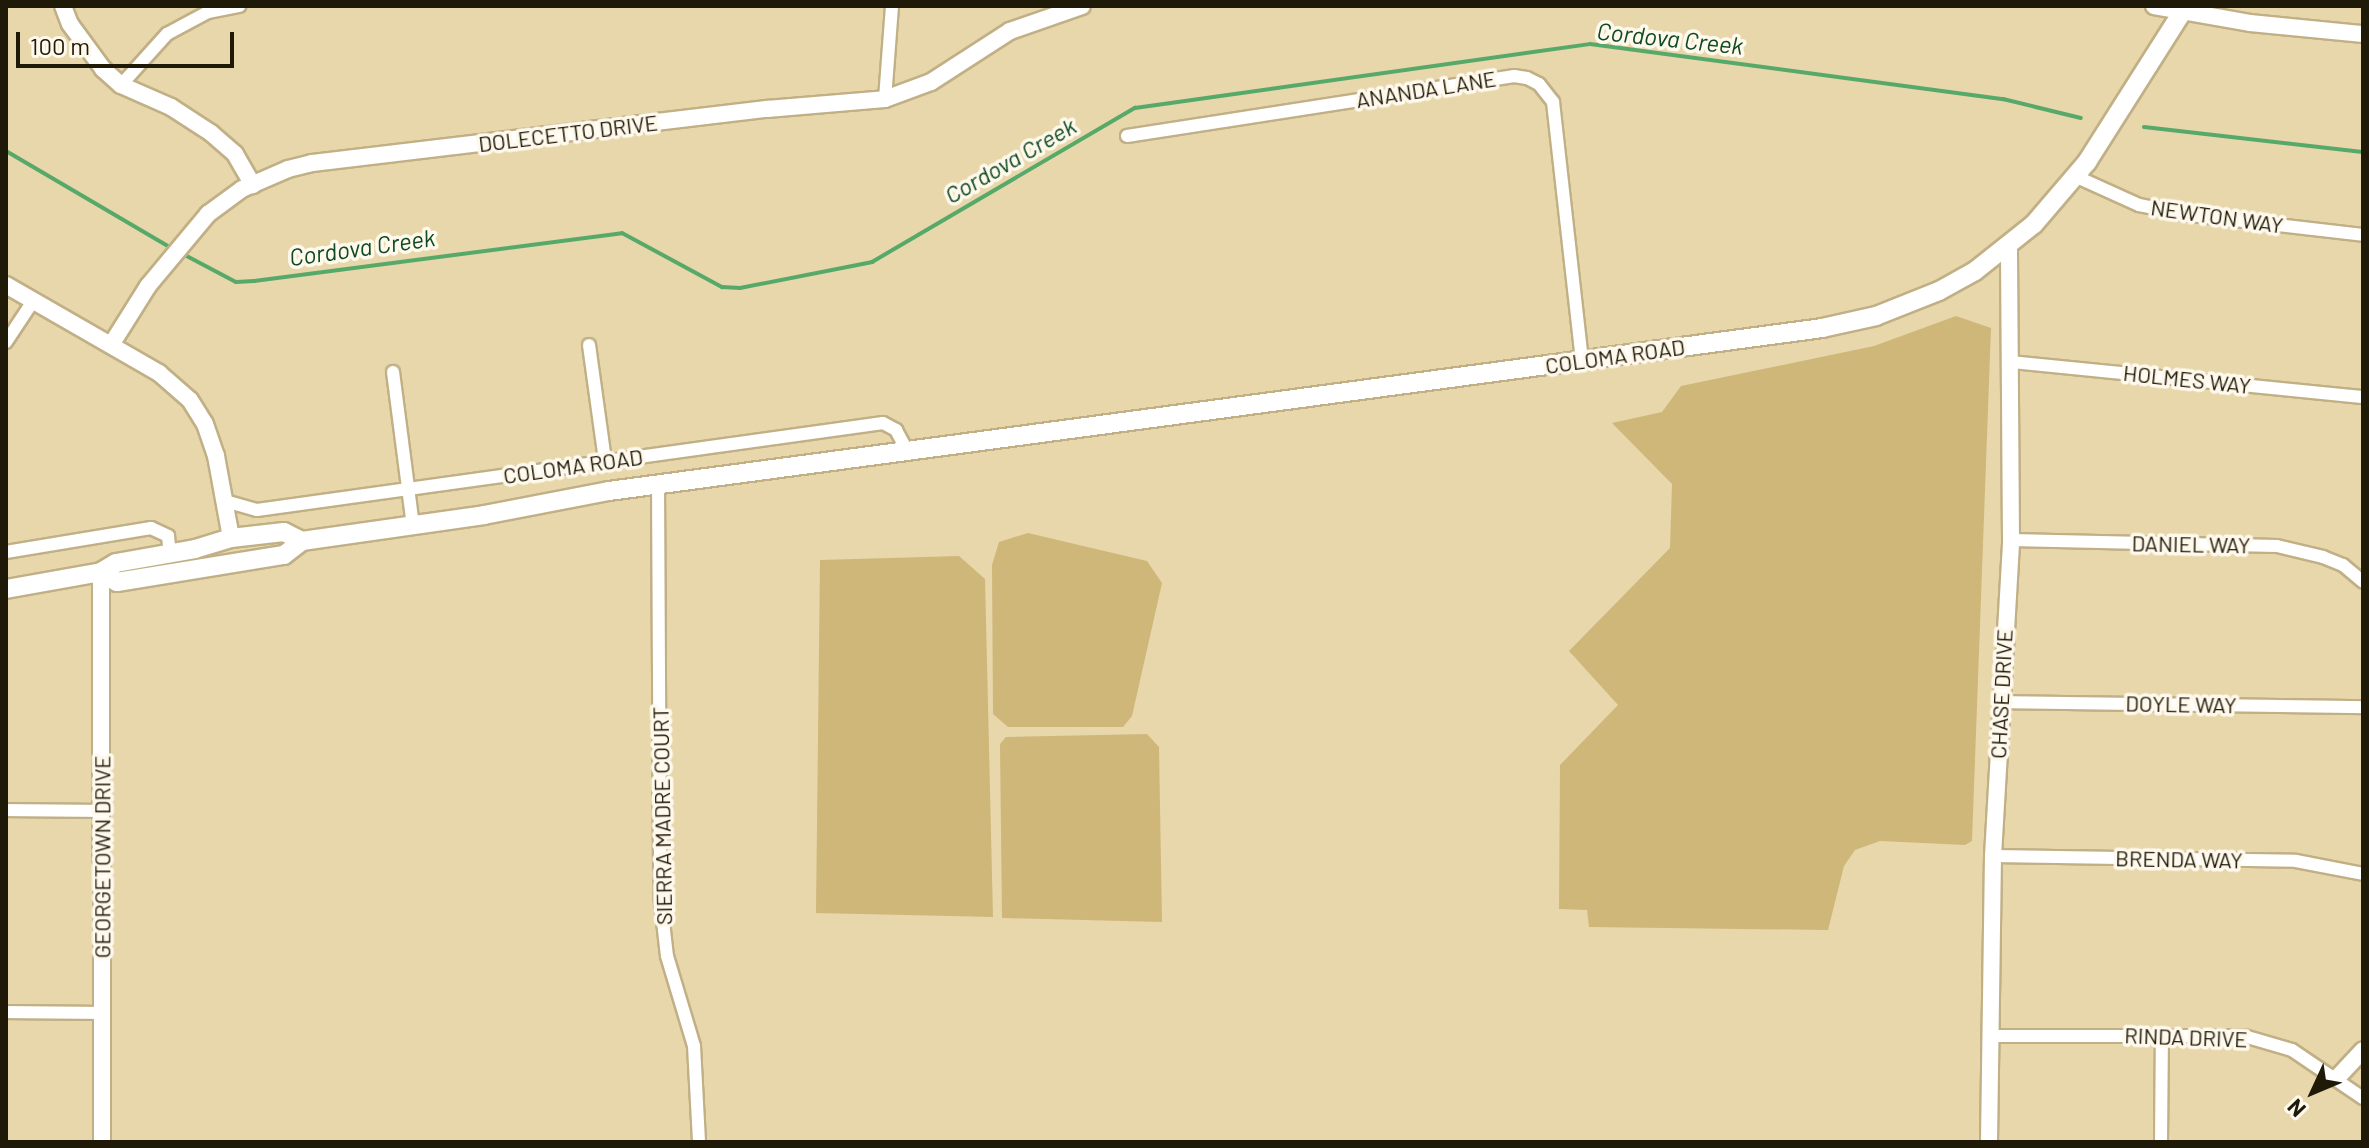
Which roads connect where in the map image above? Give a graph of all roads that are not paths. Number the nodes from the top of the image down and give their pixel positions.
1 (63, 6) edge
2 (239, 6) edge
3 (892, 6) edge
4 (1082, 6) edge
5 (2154, 6) edge
6 (2185, 8) edge
7 (2363, 34) edge
8 (121, 85) junction
9 (885, 99) junction
10 (1127, 136) dead end
11 (2077, 177) junction
12 (253, 185) junction
13 (2363, 235) edge
14 (2009, 247) junction
15 (6, 285) edge
16 (33, 301) junction
17 (6, 342) edge
18 (111, 345) junction
19 (589, 345) dead end
20 (1582, 361) junction
21 (2011, 362) junction
22 (393, 372) dead end
23 (2363, 397) edge
24 (907, 451) junction
25 (605, 461) junction
26 (658, 484) junction
27 (408, 490) junction
28 (225, 501) junction
29 (413, 525) junction
30 (231, 538) junction
31 (2011, 540) junction
32 (302, 541) junction
33 (6, 552) edge
34 (170, 554) junction
35 (278, 556) junction
36 (101, 572) junction
37 (2363, 582) edge
38 (6, 589) edge
39 (2000, 702) junction
40 (2363, 707) edge
41 (6, 810) edge
42 (102, 811) junction
43 (1993, 856) junction
44 (2363, 874) edge
45 (6, 1012) edge
46 (102, 1013) junction
47 (2162, 1035) junction
48 (1992, 1036) junction
49 (2363, 1050) edge
50 (2337, 1078) junction
51 (2363, 1098) edge
52 (102, 1142) edge
53 (699, 1142) edge
54 (1989, 1142) edge
55 (2161, 1142) edge

1 - 8 street
2 - 8 street
3 - 9 street
4 - 9 street, DOLECETTO DRIVE
5 - 6 street
6 - 7 street
6 - 11 main road, COLOMA ROAD
8 - 12 street
9 - 12 street, DOLECETTO DRIVE
10 - 20 street, ANANDA LANE
11 - 13 street, NEWTON WAY
11 - 14 main road, COLOMA ROAD
12 - 18 street, DOLECETTO DRIVE
14 - 20 main road, COLOMA ROAD
14 - 21 street, CHASE DRIVE
15 - 16 street
16 - 17 street
16 - 18 street
18 - 28 street
19 - 25 street
20 - 24 main road, COLOMA ROAD
21 - 23 street, HOLMES WAY
21 - 31 street, CHASE DRIVE
22 - 27 street
24 - 25 street, COLOMA ROAD
24 - 26 main road, COLOMA ROAD
25 - 27 street, COLOMA ROAD
26 - 29 main road, COLOMA ROAD
26 - 53 street, SIERRA MADRE COURT
27 - 28 street, COLOMA ROAD
27 - 29 street
28 - 30 street
29 - 32 main road, COLOMA ROAD
30 - 32 main road, COLOMA ROAD
30 - 34 main road, COLOMA ROAD
30 - 35 main road
31 - 37 street, DANIEL WAY
31 - 39 street, CHASE DRIVE
32 - 35 main road, COLOMA ROAD
33 - 34 street
34 - 36 main road, COLOMA ROAD
35 - 36 main road, COLOMA ROAD
36 - 38 main road, COLOMA ROAD
36 - 42 street, GEORGETOWN DRIVE
39 - 40 street, DOYLE WAY
39 - 43 street, CHASE DRIVE
41 - 42 street
42 - 46 street, GEORGETOWN DRIVE
43 - 44 street, BRENDA WAY
43 - 48 street, CHASE DRIVE
45 - 46 street
46 - 52 street, GEORGETOWN DRIVE
47 - 48 street, RINDA DRIVE
47 - 50 street, RINDA DRIVE
47 - 55 street
48 - 54 street, CHASE DRIVE
49 - 50 street
50 - 51 street, RINDA DRIVE

